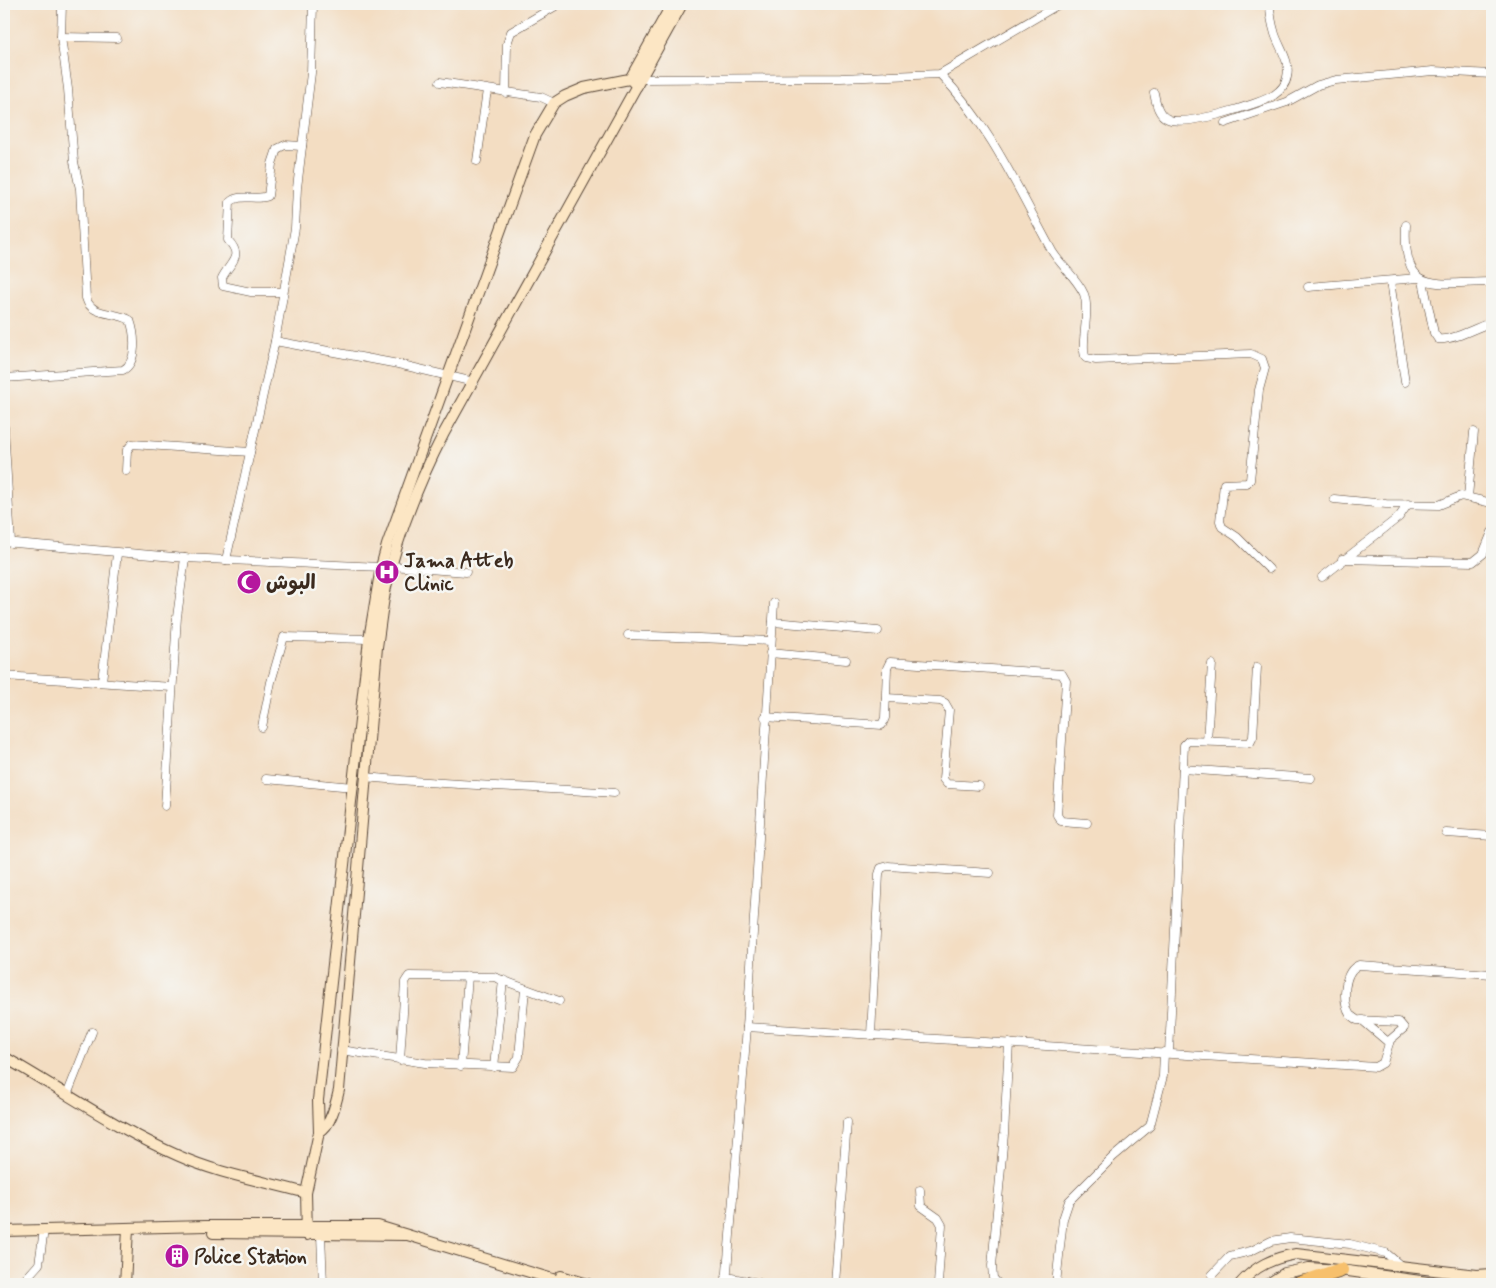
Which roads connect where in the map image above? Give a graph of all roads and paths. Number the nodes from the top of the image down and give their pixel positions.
1 (62, 4) edge
2 (313, 4) edge
3 (559, 4) edge
4 (672, 4) edge
5 (682, 4) edge
6 (1060, 4) edge
7 (1270, 4) edge
8 (61, 38) junction
9 (117, 38) dead end
10 (940, 74) junction
11 (1492, 74) edge
12 (636, 81) junction
13 (440, 82) dead end
14 (487, 90) junction
15 (506, 93) junction
16 (1154, 94) dead end
17 (554, 103) junction
18 (1225, 123) dead end
19 (302, 146) junction
20 (477, 161) dead end
21 (1406, 225) dead end
22 (1421, 280) junction
23 (1390, 281) junction
24 (1492, 282) edge
25 (1308, 287) dead end
26 (283, 292) junction
27 (1492, 322) edge
28 (275, 341) junction
29 (448, 376) junction
30 (4, 378) edge
31 (474, 382) junction
32 (1406, 382) dead end
33 (4, 427) edge
34 (1474, 432) dead end
35 (250, 452) junction
36 (419, 454) junction
37 (432, 458) junction
38 (126, 471) dead end
39 (1468, 497) junction
40 (1334, 499) dead end
41 (1492, 503) edge
42 (1408, 504) junction
43 (1492, 532) edge
44 (7, 543) edge
45 (117, 554) junction
46 (185, 558) junction
47 (1342, 559) junction
48 (226, 560) junction
49 (392, 566) junction
50 (381, 567) junction
51 (1268, 569) dead end
52 (466, 572) dead end
53 (1322, 577) dead end
54 (774, 603) dead end
55 (773, 622) junction
56 (878, 631) dead end
57 (628, 635) dead end
58 (369, 639) junction
59 (771, 641) junction
60 (770, 653) junction
61 (846, 660) dead end
62 (1212, 664) dead end
63 (1257, 667) dead end
64 (4, 676) edge
65 (102, 681) junction
66 (172, 687) junction
67 (886, 698) junction
68 (765, 717) junction
69 (262, 727) dead end
70 (1207, 742) junction
71 (1183, 769) junction
72 (365, 778) junction
73 (1311, 778) dead end
74 (266, 779) dead end
75 (979, 786) dead end
76 (353, 787) junction
77 (614, 793) dead end
78 (165, 806) dead end
79 (1087, 823) dead end
80 (1446, 833) dead end
81 (1492, 836) edge
82 (990, 873) dead end
83 (340, 914) junction
84 (353, 915) junction
85 (1492, 974) edge
86 (468, 976) junction
87 (503, 980) junction
88 (525, 989) junction
89 (559, 1001) dead end
90 (1362, 1020) junction
91 (747, 1027) junction
92 (92, 1032) dead end
93 (871, 1035) junction
94 (1008, 1043) junction
95 (1389, 1043) junction
96 (341, 1050) junction
97 (1167, 1052) junction
98 (4, 1056) edge
99 (400, 1060) junction
100 (461, 1066) junction
101 (494, 1067) junction
102 (67, 1094) junction
103 (847, 1122) dead end
104 (318, 1132) junction
105 (920, 1190) dead end
106 (306, 1193) junction
107 (128, 1229) junction
108 (44, 1230) junction
109 (307, 1230) junction
110 (4, 1231) edge
111 (321, 1235) junction
112 (406, 1235) junction
113 (1401, 1266) junction
114 (1341, 1270) junction
115 (1492, 1274) edge
116 (1212, 1275) dead end
117 (726, 1281) edge
118 (21, 1284) edge
119 (126, 1284) edge
120 (323, 1284) edge
121 (569, 1284) edge
122 (588, 1284) edge
123 (764, 1284) edge
124 (835, 1284) edge
125 (938, 1284) edge
126 (998, 1284) edge
127 (1056, 1284) edge
128 (1240, 1284) edge
129 (1268, 1284) edge
130 (1299, 1284) edge
131 (1442, 1284) edge

1 - 8 street
2 - 19 street
3 - 15 street
4 - 12 street
5 - 12 street
6 - 10 street
7 - 16 street
8 - 9 street
8 - 30 street
10 - 12 street
10 - 51 street
11 - 18 street
12 - 17 street
12 - 31 street
13 - 14 street
14 - 15 street
14 - 20 street
15 - 17 street
17 - 29 street
19 - 26 street
19 - 26 street
21 - 22 street
22 - 23 street
22 - 24 street
22 - 27 street
23 - 25 street
23 - 32 street
26 - 28 street
28 - 29 street
28 - 35 street
29 - 31 street
29 - 36 street
31 - 37 street
33 - 44 street
34 - 39 street
35 - 38 street
35 - 48 street
36 - 37 street
36 - 50 street
37 - 49 street
39 - 41 street
39 - 42 street
40 - 42 street
42 - 47 street
43 - 47 street
44 - 45 street
45 - 46 street
45 - 65 street
46 - 48 street
46 - 66 street
47 - 53 street
48 - 50 street
49 - 52 street
49 - 72 street
50 - 58 street
54 - 55 street
55 - 56 street
55 - 59 street
57 - 59 street
58 - 69 street
58 - 76 street
59 - 60 street
60 - 61 street
60 - 68 street
62 - 70 street
63 - 70 street
64 - 65 street
65 - 66 street
66 - 78 street
67 - 68 street
67 - 75 street
67 - 79 street
68 - 91 street
70 - 71 street
71 - 73 street
71 - 97 street
72 - 77 street
72 - 84 street
74 - 76 street
76 - 83 street
80 - 81 street
82 - 93 street
83 - 84 street
83 - 104 street
84 - 96 street
85 - 90 street
86 - 87 street
86 - 99 street
86 - 100 street
87 - 88 street
87 - 101 street
88 - 89 street
88 - 101 street
90 - 95 street
90 - 95 street
91 - 93 street
91 - 117 street
92 - 102 street
93 - 94 street
94 - 97 street
94 - 126 street
95 - 97 street
96 - 99 street
96 - 104 street
97 - 127 street
98 - 102 street
99 - 100 street
100 - 101 street
102 - 106 street
103 - 124 street
104 - 106 street
105 - 125 street
106 - 109 street
107 - 108 street
107 - 109 street
107 - 119 street
108 - 110 street
108 - 118 street
109 - 111 street
109 - 112 street
111 - 112 street
111 - 120 street
112 - 121 street
112 - 122 street
113 - 115 street
113 - 116 street
113 - 128 street
114 - 129 street
114 - 130 highway
114 - 131 street
117 - 123 street

